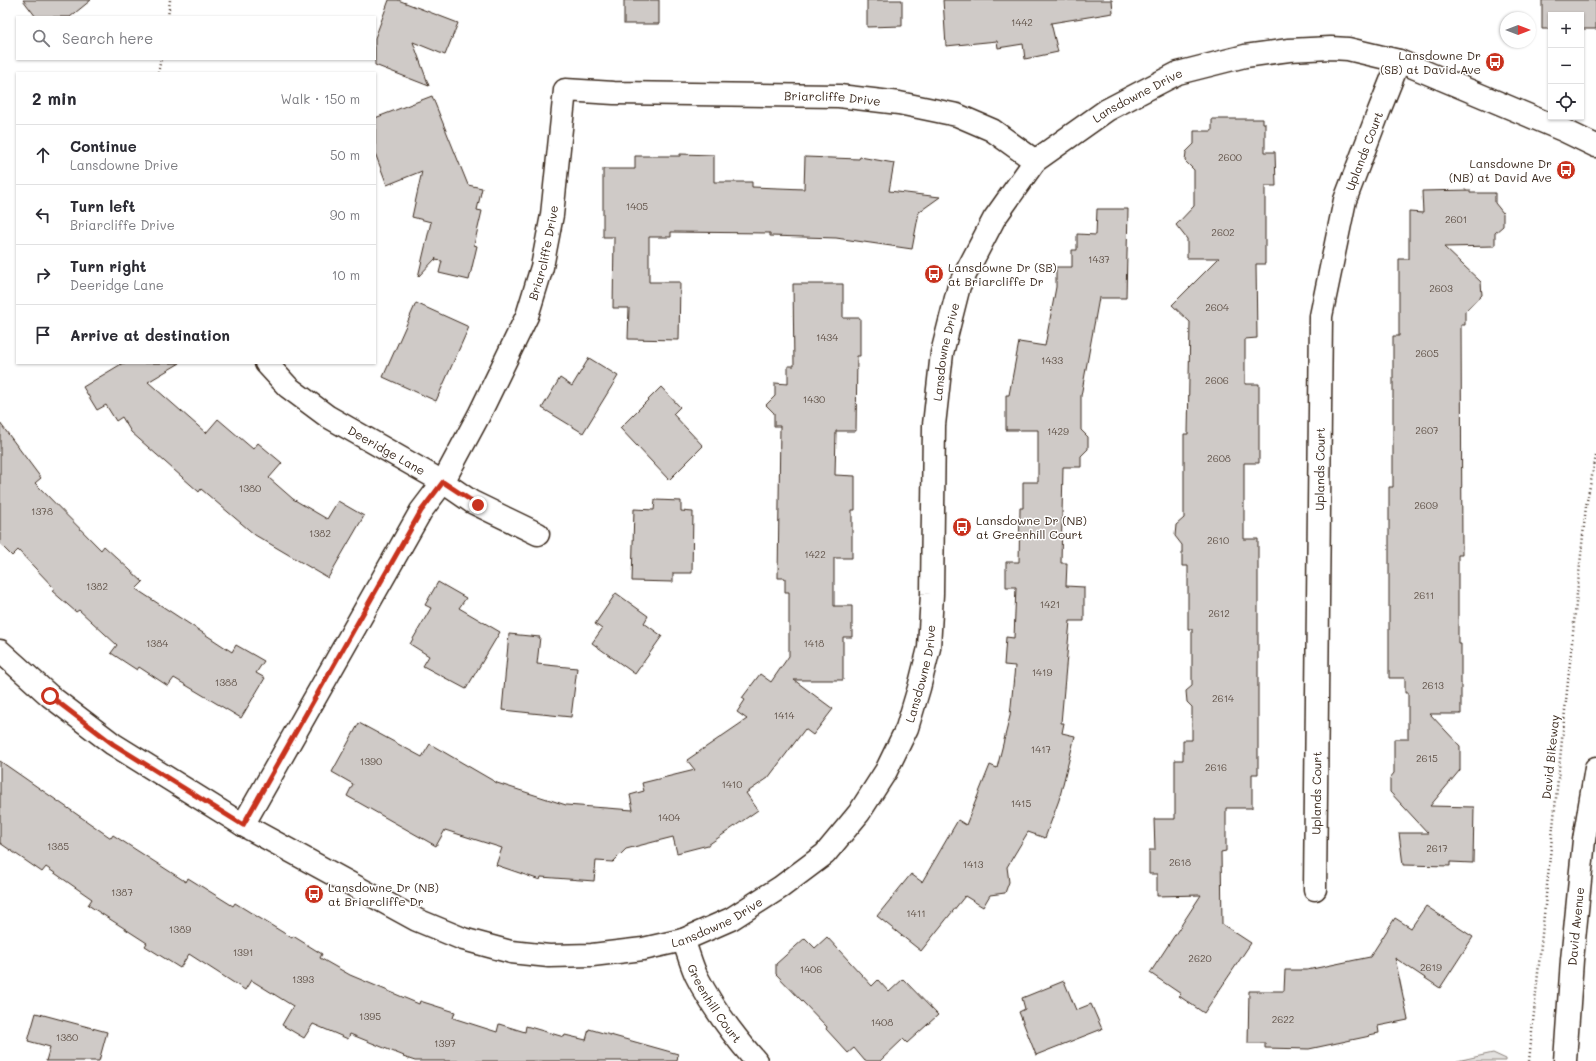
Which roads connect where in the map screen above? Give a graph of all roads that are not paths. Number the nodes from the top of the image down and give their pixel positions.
1 (1400, 61) junction
2 (1596, 146) edge
3 (1035, 161) junction
4 (267, 364) edge
5 (443, 482) junction
6 (538, 534) dead end
7 (0, 651) edge
8 (1596, 768) edge
9 (243, 825) junction
10 (1315, 889) dead end
11 (683, 940) junction
12 (1565, 1055) edge
13 (756, 1061) edge

1 - 2 street, Lansdowne Drive
1 - 3 street, Lansdowne Drive
1 - 10 street, Uplands Court
3 - 5 street, Briarcliffe Drive
3 - 11 street, Lansdowne Drive
4 - 5 street, Deeridge Lane
5 - 6 street, Deeridge Lane
5 - 9 street, Briarcliffe Drive
7 - 9 street, Lansdowne Drive
8 - 12 street, David Avenue
9 - 11 street, Lansdowne Drive
11 - 13 street, Greenhill Court

